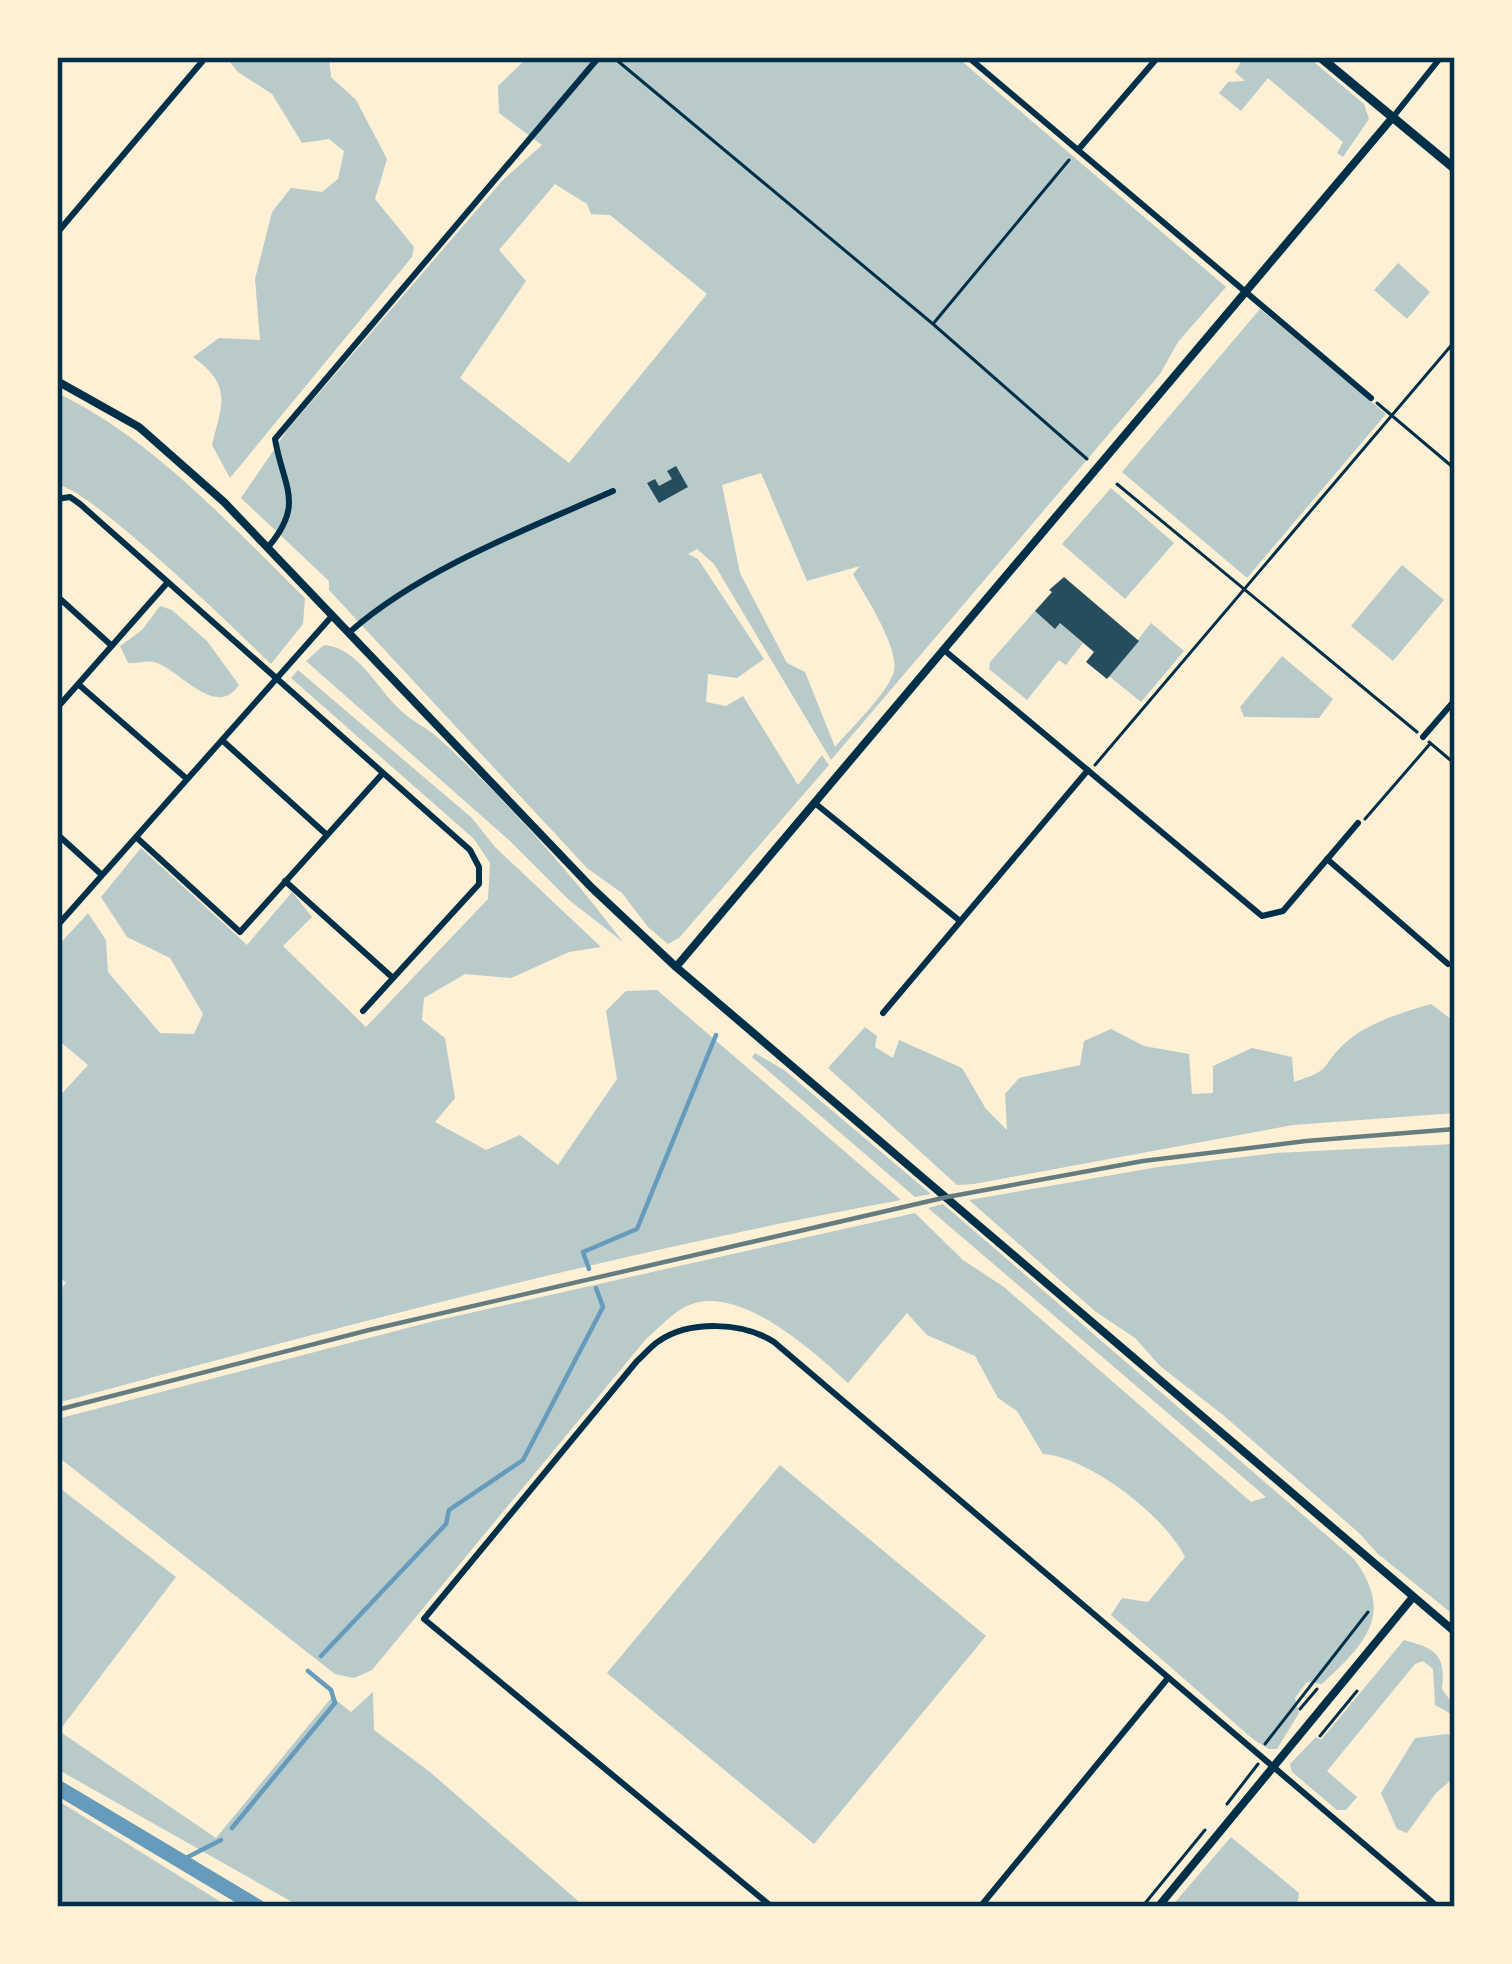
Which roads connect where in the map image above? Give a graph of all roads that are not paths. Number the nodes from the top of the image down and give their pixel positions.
1 (206, 57) edge
2 (599, 57) edge
3 (968, 57) edge
4 (1158, 57) edge
5 (1320, 57) edge
6 (1441, 57) edge
7 (1393, 117) junction
8 (1078, 150) junction
9 (1455, 169) edge
10 (57, 233) edge
11 (1245, 291) junction
12 (57, 382) edge
13 (1371, 398) road end
14 (613, 491) dead end
15 (57, 499) edge
16 (269, 546) junction
17 (168, 582) junction
18 (57, 596) edge
19 (334, 613) junction
20 (351, 631) junction
21 (112, 646) junction
22 (944, 650) junction
23 (276, 678) junction
24 (78, 684) junction
25 (1455, 700) edge
26 (57, 708) edge
27 (222, 740) junction
28 (1426, 741) road end
29 (1089, 771) junction
30 (383, 773) junction
31 (187, 779) junction
32 (816, 804) junction
33 (1358, 823) road end
34 (57, 834) edge
35 (327, 835) junction
36 (136, 838) junction
37 (1327, 859) junction
38 (102, 875) junction
39 (285, 881) junction
40 (960, 921) junction
41 (57, 926) edge
42 (1448, 964) dead end
43 (676, 967) junction
44 (393, 978) junction
45 (363, 1011) dead end
46 (883, 1013) dead end
47 (1413, 1597) junction
48 (1455, 1632) edge
49 (1169, 1677) junction
50 (1274, 1766) junction
51 (772, 1907) edge
52 (980, 1907) edge
53 (1158, 1907) edge
54 (1438, 1907) edge

1 - 10 street
2 - 16 street
3 - 8 street
4 - 8 street
5 - 7 main road
6 - 7 street
7 - 9 main road
7 - 11 street
8 - 11 street
11 - 13 street
11 - 22 street
12 - 16 street
14 - 20 street
15 - 17 street
16 - 19 street
17 - 21 street
17 - 23 street
18 - 21 street
19 - 20 street
19 - 23 street
20 - 43 street
21 - 24 street
22 - 29 street
22 - 32 street
23 - 27 street
23 - 30 street
24 - 26 street
24 - 31 street
25 - 28 street
27 - 31 street
27 - 35 street
29 - 37 street
29 - 40 street
30 - 35 street
30 - 44 street
31 - 36 street
32 - 40 street
32 - 43 street
33 - 37 street
34 - 38 street
35 - 39 street
36 - 38 street
36 - 39 street
37 - 42 street
38 - 41 street
39 - 44 street
40 - 46 street
43 - 47 street
44 - 45 street
47 - 48 street
47 - 50 street
49 - 50 street
49 - 51 street
49 - 52 street
50 - 53 street
50 - 54 street

